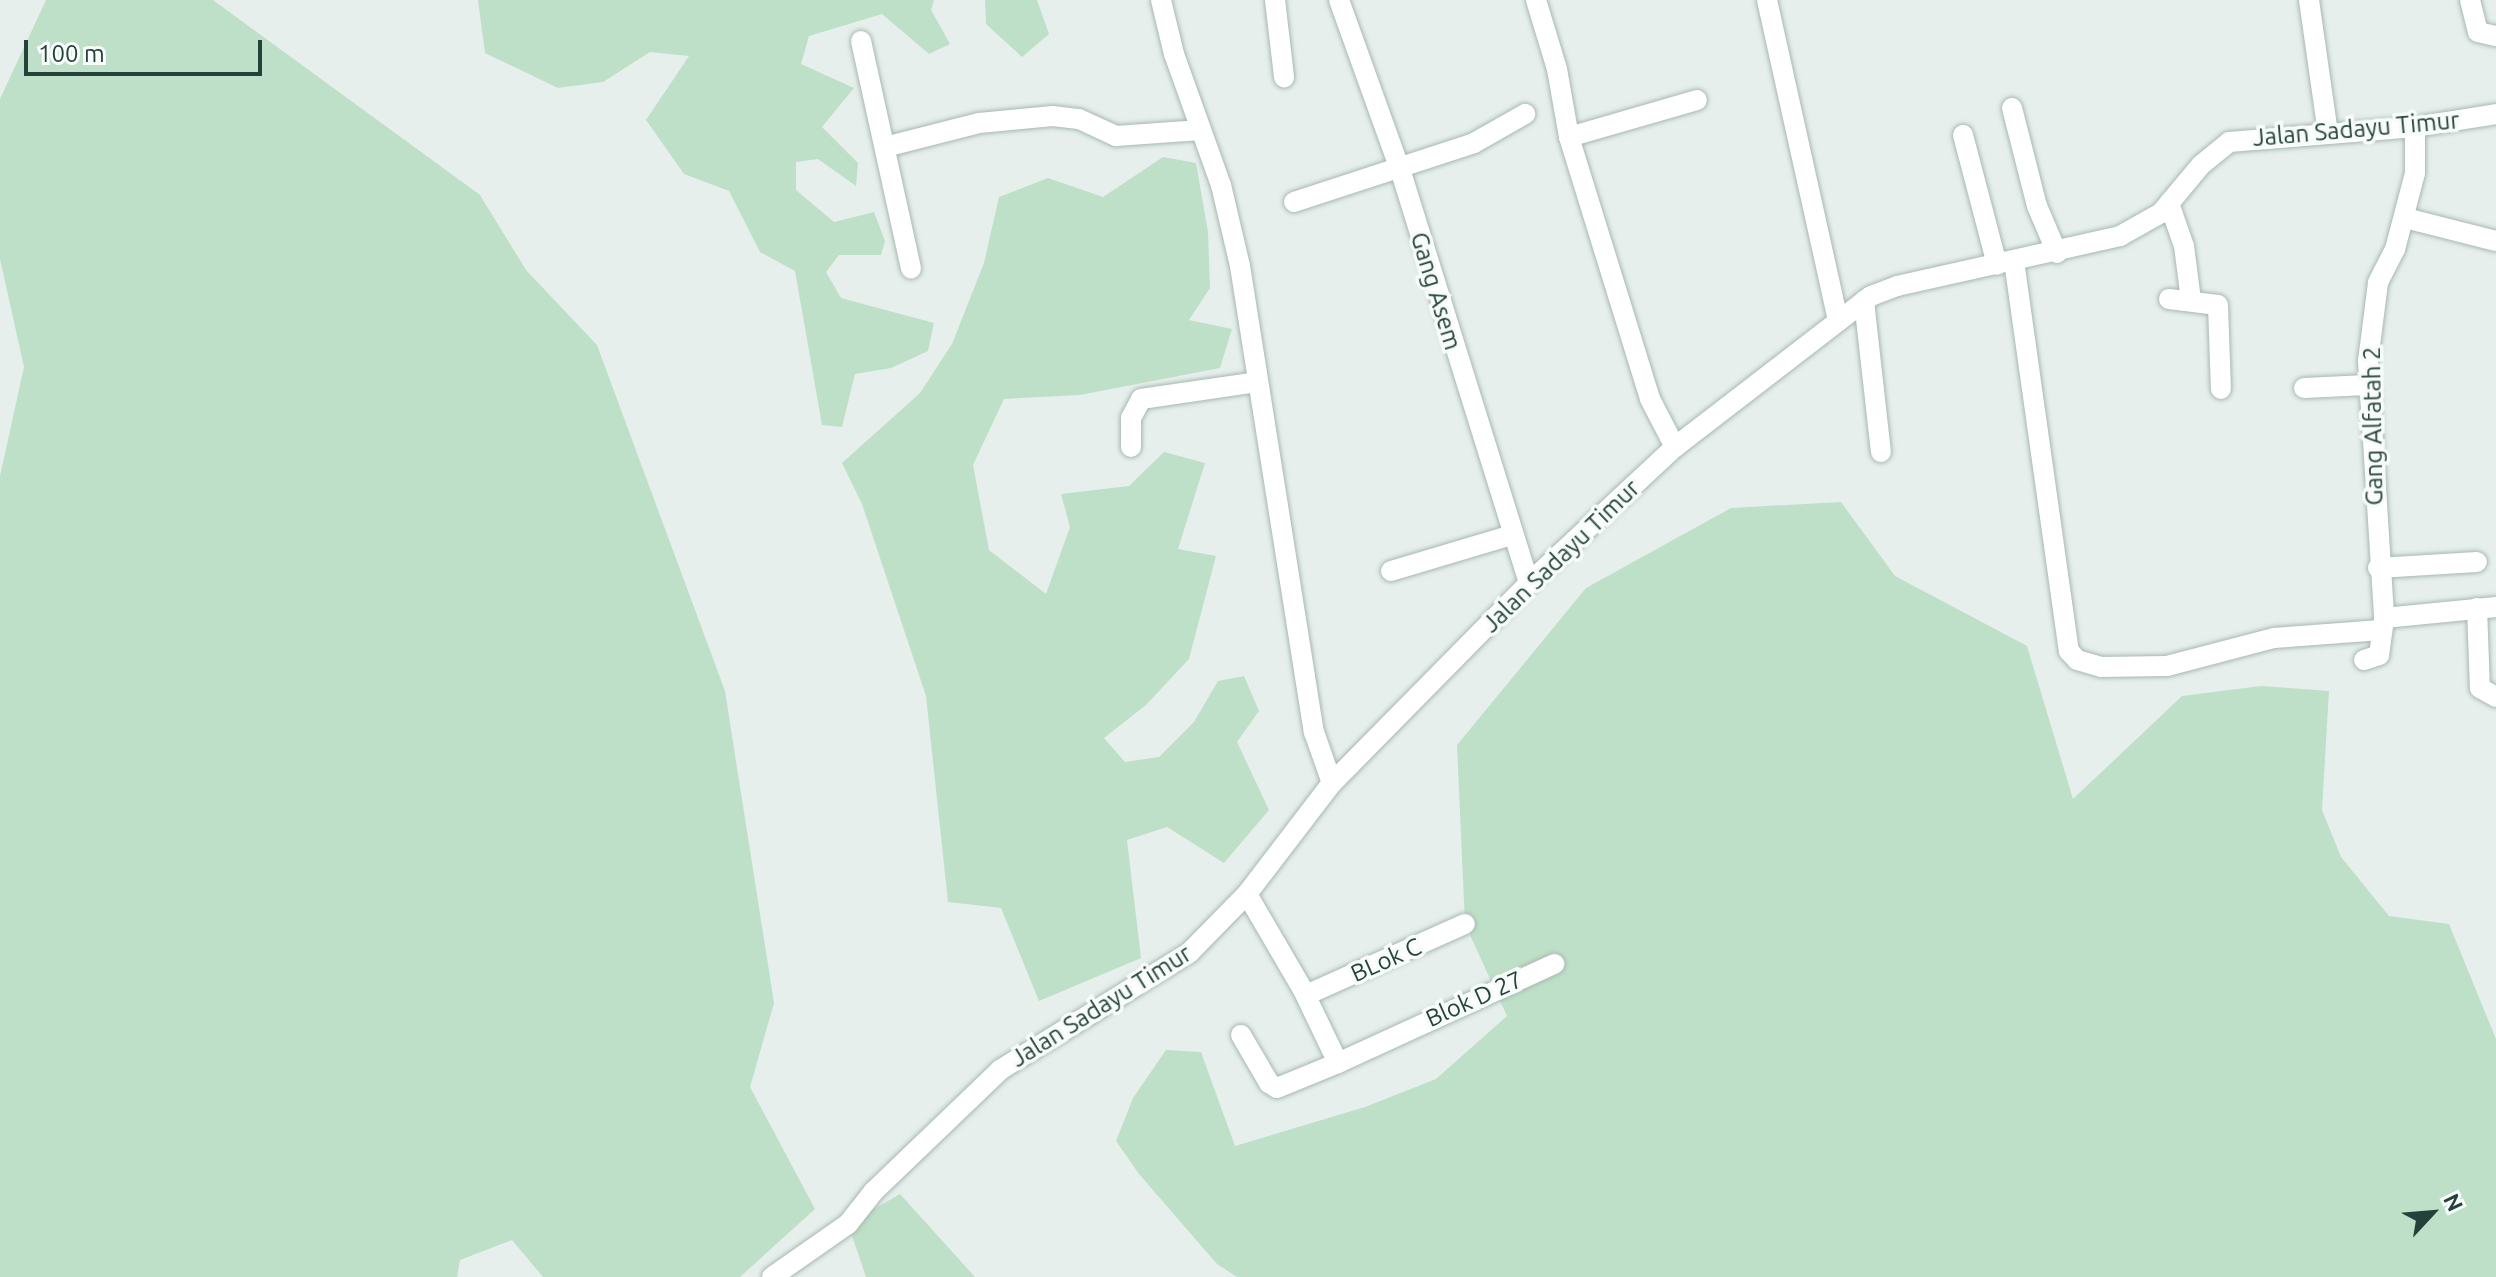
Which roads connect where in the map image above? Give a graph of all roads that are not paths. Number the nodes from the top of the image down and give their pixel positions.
1 (1161, 0) edge
2 (1275, 0) edge
3 (1339, 0) edge
4 (1536, 0) edge
5 (1767, 0) edge
6 (2309, 0) edge
7 (2470, 0) edge
8 (2496, 36) edge
9 (861, 41) dead end
10 (1284, 77) dead end
11 (1697, 100) dead end
12 (2012, 108) dead end
13 (1525, 114) dead end
14 (2496, 114) edge
15 (2415, 127) junction
16 (1201, 130) junction
17 (2328, 133) junction
18 (1963, 135) dead end
19 (1569, 137) junction
20 (885, 147) junction
21 (1400, 169) junction
22 (1294, 202) dead end
23 (2169, 203) junction
24 (2405, 218) junction
25 (2496, 241) edge
26 (2057, 253) junction
27 (2005, 263) junction
28 (911, 269) dead end
29 (2169, 299) dead end
30 (2191, 300) junction
31 (1864, 301) junction
32 (1838, 320) junction
33 (1257, 382) junction
34 (2367, 385) junction
35 (2304, 388) dead end
36 (2221, 389) dead end
37 (1131, 447) dead end
38 (1675, 447) junction
39 (1881, 452) dead end
40 (1512, 535) junction
41 (2477, 562) dead end
42 (2378, 568) junction
43 (1391, 571) dead end
44 (1529, 583) junction
45 (2487, 607) edge
46 (2382, 624) junction
47 (2364, 660) dead end
48 (2496, 697) edge
49 (1332, 783) junction
50 (1247, 894) junction
51 (1465, 924) dead end
52 (1554, 964) dead end
53 (1306, 995) junction
54 (1241, 1035) dead end
55 (1338, 1063) junction
56 (772, 1277) edge

1 - 16 street
2 - 10 street
3 - 21 street, Gang Asem
4 - 19 street
5 - 32 street
6 - 17 street
7 - 8 street
9 - 20 street
11 - 19 street
12 - 26 street
13 - 21 street
14 - 15 street, Jalan Sadayu Timur
15 - 17 street, Jalan Sadayu Timur
15 - 24 street, Gang Alfatah 2
16 - 20 street
16 - 33 street
17 - 23 street, Jalan Sadayu Timur
18 - 27 street
19 - 38 street
20 - 28 street
21 - 22 street
21 - 40 street, Gang Asem
23 - 26 street, Jalan Sadayu Timur
23 - 30 street
24 - 25 street
24 - 34 street, Gang Alfatah 2
26 - 27 street, Jalan Sadayu Timur
27 - 31 street, Jalan Sadayu Timur
27 - 46 street
29 - 30 street
30 - 36 street
31 - 32 street, Jalan Sadayu Timur
31 - 39 street
32 - 38 street, Jalan Sadayu Timur
33 - 37 street
33 - 49 street
34 - 35 street
34 - 42 street, Gang Alfatah 2
38 - 44 street, Jalan Sadayu Timur
40 - 43 street
40 - 44 street, Gang Asem
41 - 42 street
42 - 46 street, Gang Alfatah 2
44 - 49 street, Jalan Sadayu Timur
45 - 46 street
45 - 48 street
46 - 47 street
49 - 50 street, Jalan Sadayu Timur
50 - 53 street
50 - 56 street, Jalan Sadayu Timur
51 - 53 street, BLok C
52 - 55 street, Blok D 27
53 - 55 street
54 - 55 street, Blok D 27

